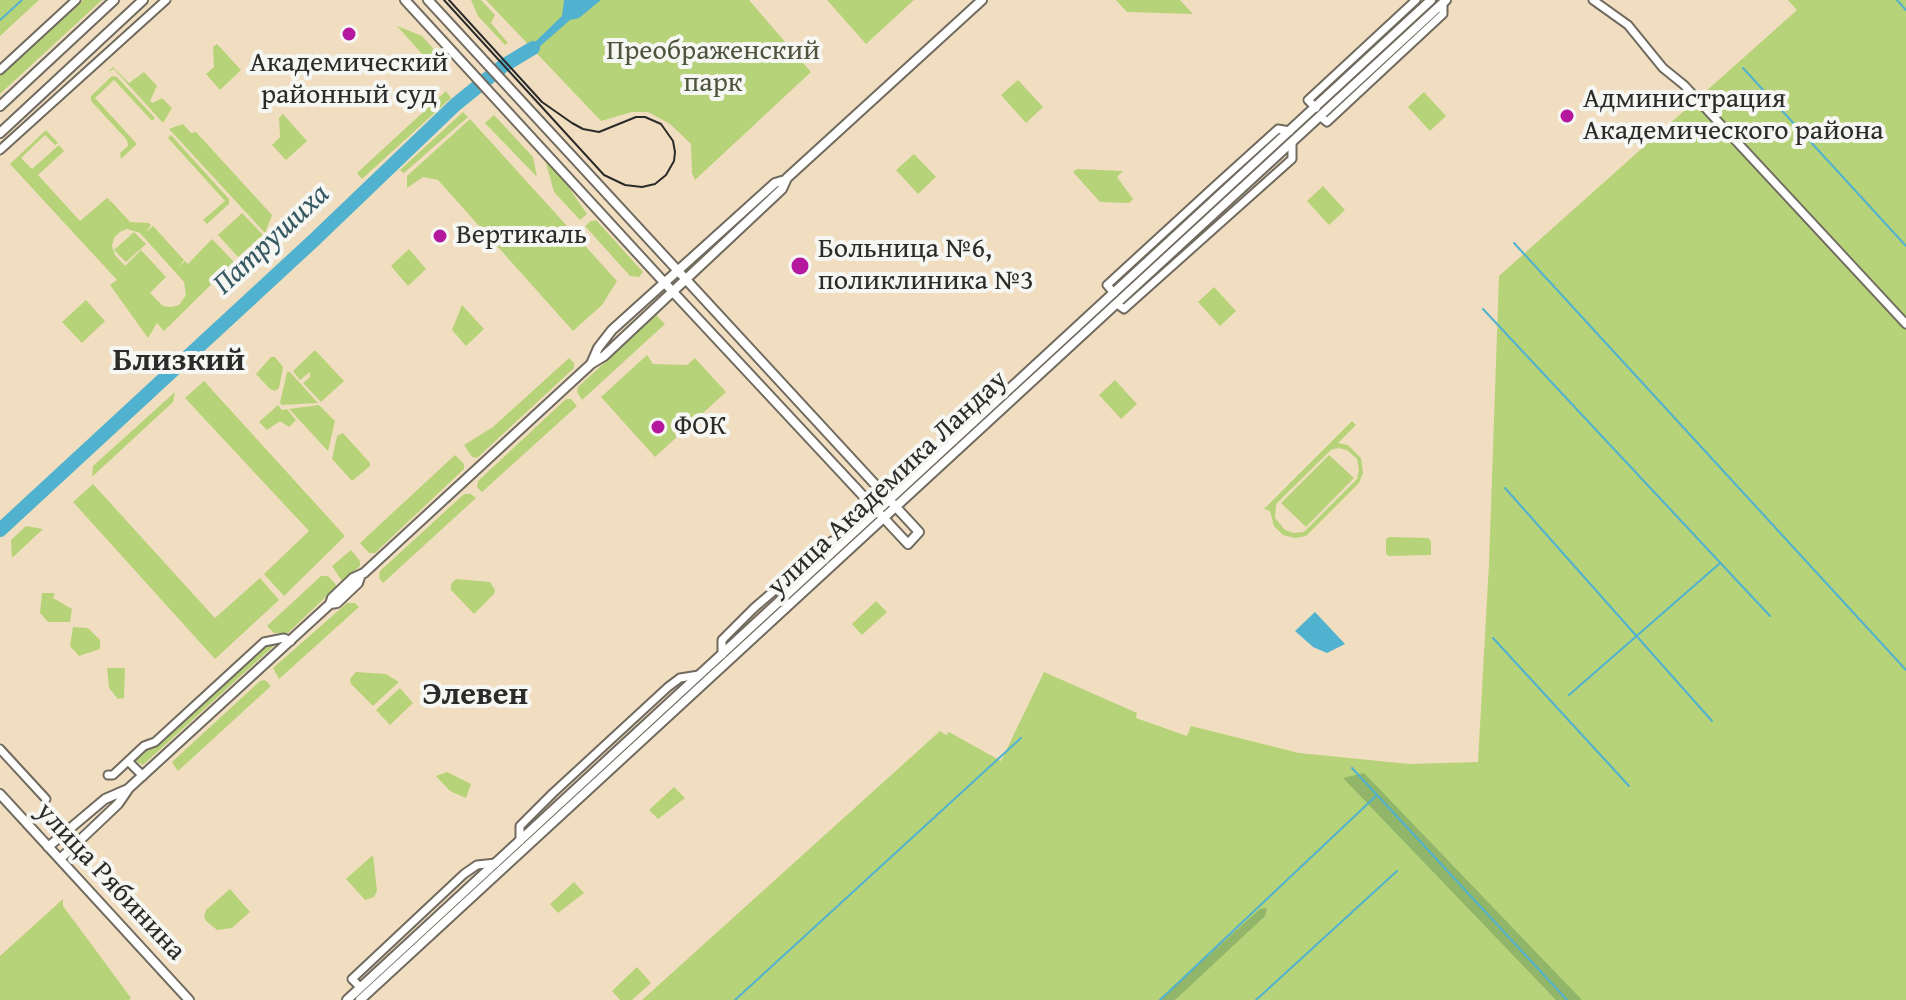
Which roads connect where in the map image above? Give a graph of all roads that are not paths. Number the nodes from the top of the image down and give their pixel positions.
1 (76, 0) edge
2 (114, 0) edge
3 (143, 0) edge
4 (166, 0) edge
5 (405, 0) edge
6 (428, 0) edge
7 (982, 0) edge
8 (1416, 0) edge
9 (1431, 0) edge
10 (1593, 0) edge
11 (1444, 1) edge
12 (0, 70) edge
13 (0, 106) edge
14 (1316, 108) junction
15 (1324, 119) junction
16 (1290, 131) junction
17 (0, 133) edge
18 (0, 150) edge
19 (785, 180) junction
20 (677, 271) junction
21 (685, 281) junction
22 (665, 283) junction
23 (673, 292) junction
24 (1114, 293) junction
25 (1906, 324) edge
26 (591, 364) junction
27 (892, 503) junction
28 (881, 514) junction
29 (291, 641) junction
30 (0, 749) edge
31 (128, 761) junction
32 (108, 775) dead end
33 (143, 776) junction
34 (129, 788) junction
35 (0, 794) edge
36 (46, 799) dead end
37 (48, 847) junction
38 (60, 859) junction
39 (189, 1000) edge
40 (347, 1000) edge
41 (360, 1000) edge

1 - 12 street
2 - 13 street
3 - 17 street
4 - 18 street
5 - 22 street
6 - 20 street
7 - 19 street
8 - 14 street, улица Академика Ландау
9 - 14 street, улица Академика Ландау
10 - 25 street
11 - 15 street, улица Академика Ландау
11 - 15 street
14 - 16 street, улица Академика Ландау
15 - 27 street, улица Академика Ландау
16 - 24 street, улица Академика Ландау
16 - 24 street
19 - 20 street
19 - 21 street
20 - 21 street
20 - 22 street
21 - 23 street
21 - 27 street
22 - 23 street
22 - 26 street
23 - 26 street
23 - 28 street
24 - 27 street, улица Академика Ландау
26 - 29 street
27 - 28 street, улица Академика Ландау
27 - 28 street
28 - 40 street, улица Академика Ландау
28 - 41 street, улица Академика Ландау
29 - 31 street
29 - 33 street
30 - 36 street
31 - 32 street
31 - 33 street
33 - 34 street
34 - 37 street
34 - 38 street
35 - 37 street, улица Рябинина
37 - 38 street, улица Рябинина
38 - 39 street, улица Рябинина

